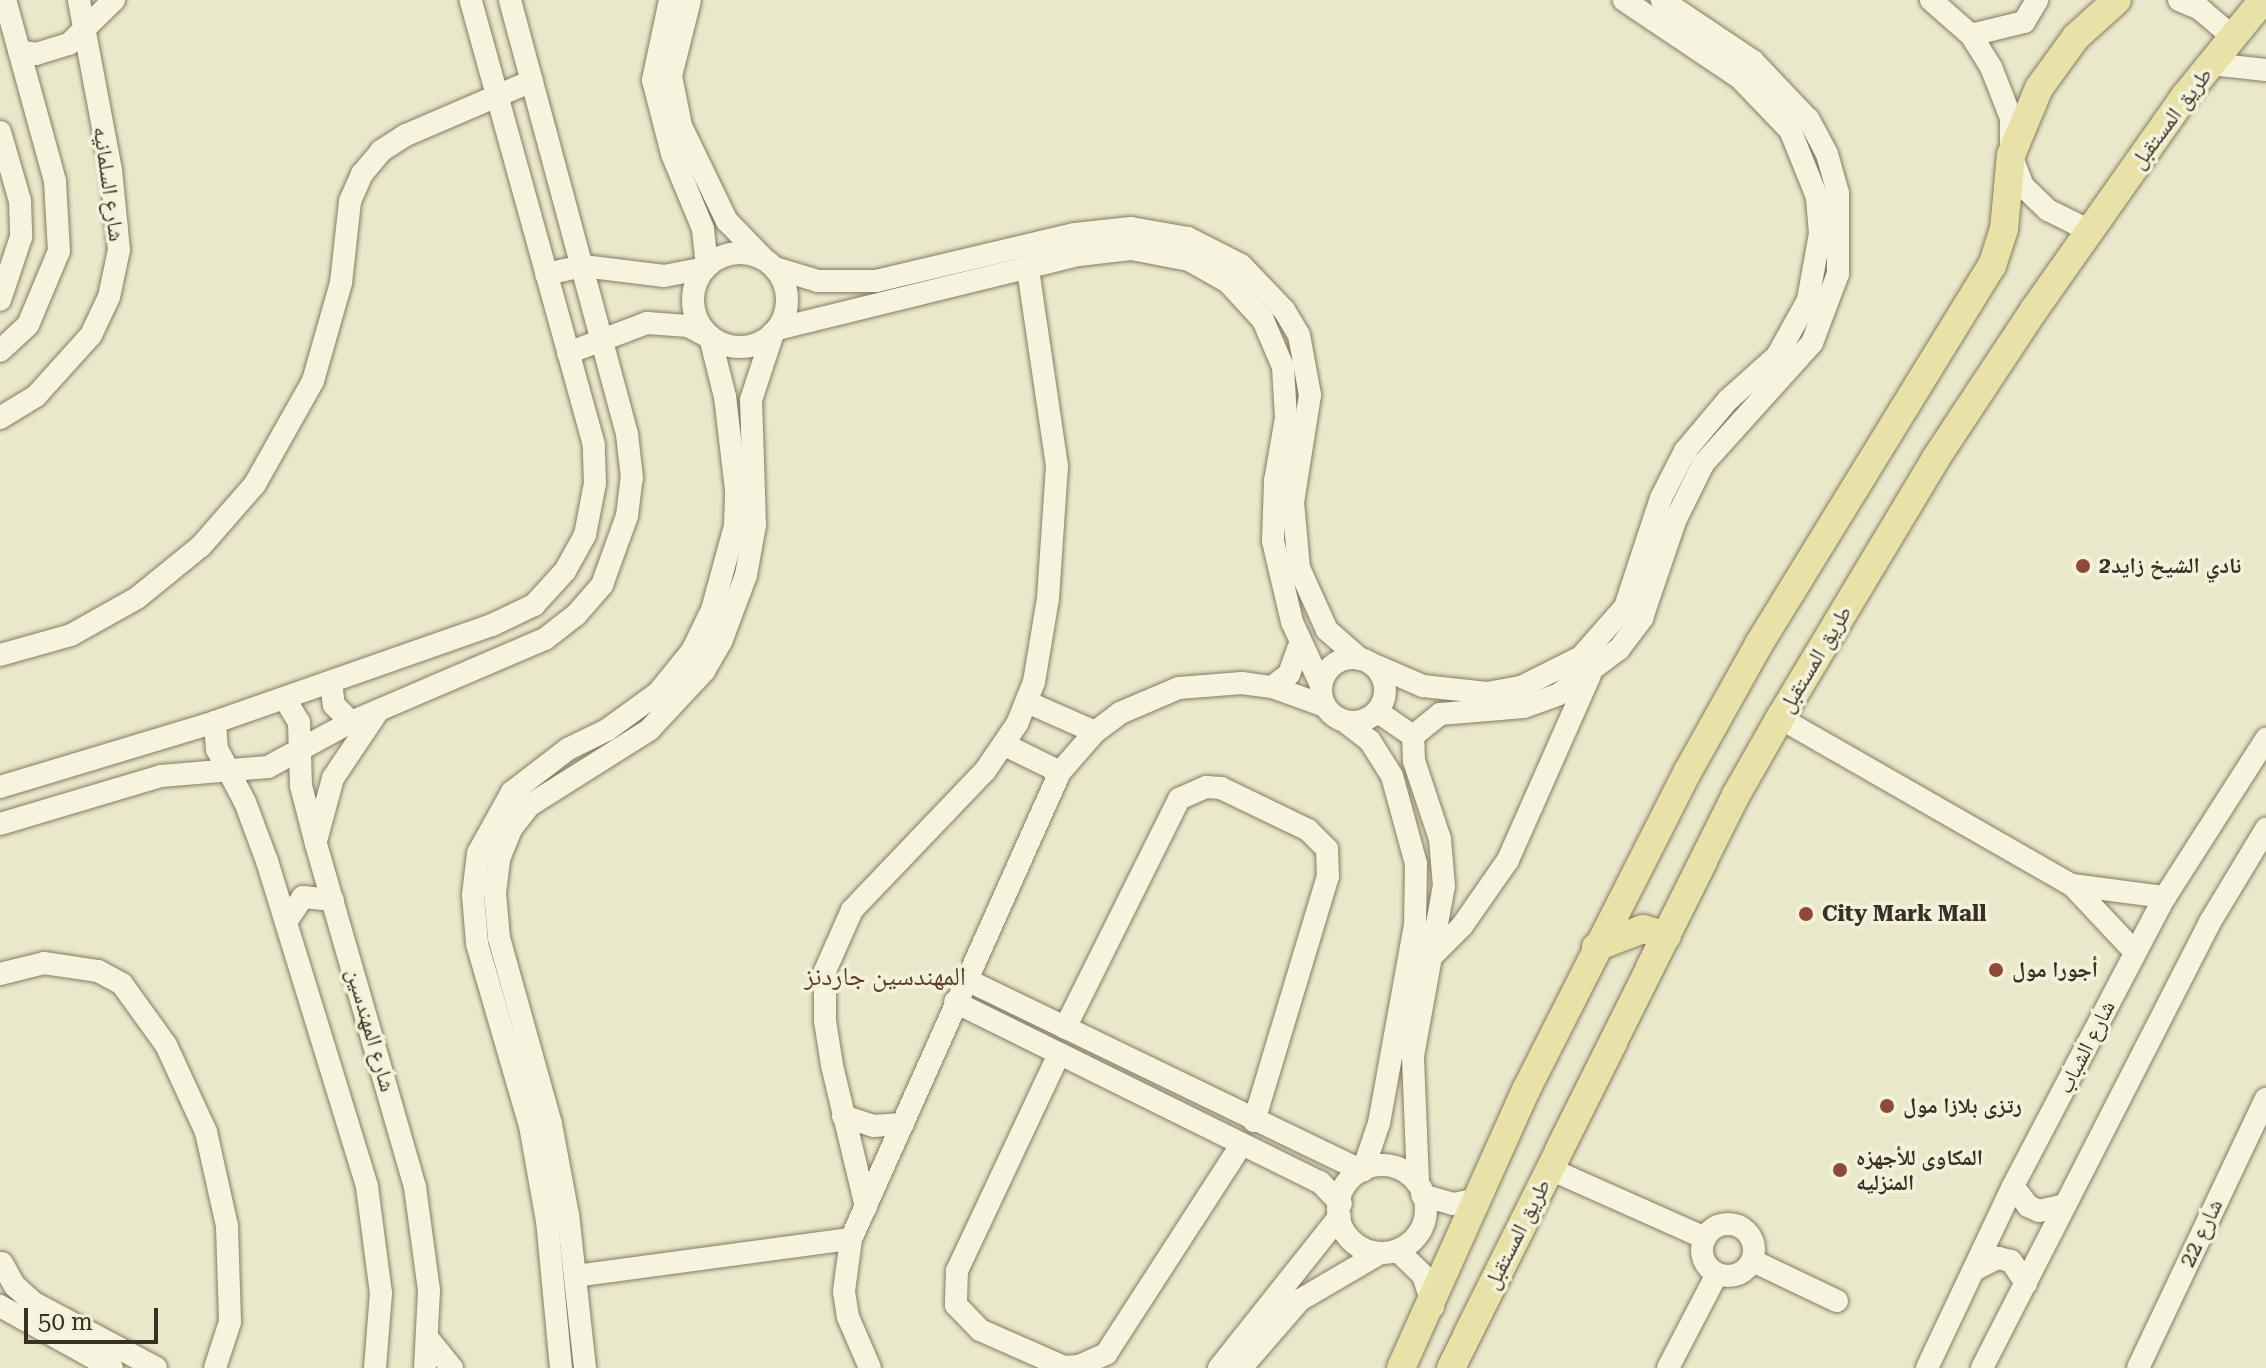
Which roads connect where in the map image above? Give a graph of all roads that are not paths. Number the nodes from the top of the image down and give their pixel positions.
1 (5, 0) edge
2 (79, 0) edge
3 (114, 0) edge
4 (471, 0) edge
5 (510, 0) edge
6 (670, 0) edge
7 (690, 0) edge
8 (1624, 0) edge
9 (1662, 0) edge
10 (1931, 0) edge
11 (2037, 0) edge
12 (2117, 0) edge
13 (2179, 0) edge
14 (2263, 7) edge
15 (82, 34) junction
16 (1971, 35) junction
17 (2233, 37) junction
18 (19, 51) junction
19 (2211, 64) junction
20 (2266, 70) edge
21 (532, 81) junction
22 (499, 94) junction
23 (0, 132) edge
24 (2011, 155) junction
25 (2088, 230) junction
26 (1210, 260) junction
27 (769, 263) junction
28 (583, 266) junction
29 (706, 267) junction
30 (1028, 269) junction
31 (1828, 271) junction
32 (546, 274) junction
33 (0, 300) edge
34 (775, 331) junction
35 (709, 336) junction
36 (605, 340) junction
37 (0, 351) edge
38 (568, 353) junction
39 (0, 418) edge
40 (1300, 643) junction
41 (0, 655) edge
42 (1365, 661) junction
43 (1590, 675) junction
44 (331, 682) junction
45 (1272, 687) junction
46 (1323, 696) junction
47 (285, 699) junction
48 (665, 701) junction
49 (1027, 702) junction
50 (379, 710) junction
51 (1378, 712) junction
52 (1780, 718) junction
53 (215, 722) junction
54 (351, 722) junction
55 (1347, 723) junction
56 (1095, 732) junction
57 (1413, 736) junction
58 (2266, 739) edge
59 (150, 741) junction
60 (1005, 745) junction
61 (301, 749) junction
62 (1060, 772) junction
63 (229, 774) junction
64 (161, 776) junction
65 (0, 787) edge
66 (0, 824) edge
67 (2266, 829) edge
68 (316, 844) junction
69 (2072, 885) junction
70 (2165, 897) junction
71 (333, 900) junction
72 (286, 922) junction
73 (1667, 936) junction
74 (488, 941) junction
75 (1596, 947) junction
76 (2135, 952) junction
77 (1433, 955) junction
78 (0, 974) edge
79 (965, 979) junction
80 (955, 1002) junction
81 (1065, 1028) junction
82 (1059, 1054) junction
83 (2266, 1099) edge
84 (843, 1116) junction
85 (1254, 1121) junction
86 (903, 1124) junction
87 (1242, 1144) junction
88 (1550, 1169) junction
89 (1362, 1170) junction
90 (2013, 1186) junction
91 (1420, 1188) junction
92 (1479, 1199) junction
93 (2065, 1205) junction
94 (866, 1207) junction
95 (1341, 1210) junction
96 (1705, 1238) junction
97 (851, 1239) junction
98 (1387, 1253) junction
99 (1753, 1261) junction
100 (1, 1268) edge
101 (1974, 1270) junction
102 (1717, 1274) junction
103 (576, 1276) junction
104 (2026, 1283) junction
105 (1837, 1301) dead end
106 (0, 1306) edge
107 (1433, 1306) junction
108 (430, 1341) junction
109 (559, 1367) edge
110 (112, 1368) edge
111 (156, 1368) edge
112 (215, 1368) edge
113 (375, 1368) edge
114 (425, 1368) edge
115 (452, 1368) edge
116 (585, 1368) edge
117 (870, 1368) edge
118 (1219, 1368) edge
119 (1241, 1368) edge
120 (1401, 1368) edge
121 (1451, 1368) edge
122 (1668, 1368) edge
123 (1927, 1368) edge
124 (1982, 1368) edge
125 (2138, 1368) edge

1 - 18 street
2 - 15 street, شارع السلمانيه
3 - 15 street
4 - 22 street
5 - 21 street
6 - 29 street
7 - 27 street
8 - 31 street
9 - 31 street
10 - 16 street
11 - 16 street
12 - 24 main road, طريق المستقبل
13 - 17 street
14 - 17 main road, طريق المستقبل
15 - 18 street
15 - 39 street, شارع السلمانيه
16 - 24 street
17 - 19 main road, طريق المستقبل
18 - 37 street
19 - 20 street
19 - 25 main road, طريق المستقبل
21 - 22 street
21 - 28 street
22 - 32 street
22 - 41 street
23 - 33 street
24 - 25 street
24 - 75 main road, طريق المستقبل
25 - 52 main road, طريق المستقبل
26 - 27 street
26 - 30 street
26 - 40 street
26 - 42 street
27 - 29 street
27 - 34 street
28 - 29 street
28 - 32 street
28 - 36 street
29 - 35 street
30 - 34 street
30 - 49 street
31 - 42 street
31 - 43 street
32 - 38 street
34 - 35 street
34 - 48 street
35 - 36 street
35 - 48 street
36 - 38 street
36 - 50 street
38 - 44 street
40 - 45 street
40 - 46 street
42 - 46 street
42 - 51 street
43 - 57 street
43 - 77 street
44 - 47 street
44 - 54 street
45 - 46 street
45 - 56 street
46 - 55 street
47 - 53 street
47 - 61 street, شارع المهندسين
48 - 74 street
49 - 56 street
49 - 60 street
50 - 54 street
50 - 68 street
51 - 55 street
51 - 57 street
52 - 69 street
52 - 73 main road, طريق المستقبل
53 - 59 street
53 - 63 street
54 - 61 street
55 - 89 street
56 - 62 street
57 - 77 street
58 - 70 street, شارع الشباب
59 - 64 street
59 - 65 street
60 - 62 street
60 - 84 street
61 - 63 street
61 - 68 street, شارع المهندسين
62 - 79 street
63 - 64 street
63 - 72 street
64 - 66 street
67 - 93 street
68 - 71 street, شارع المهندسين
69 - 70 street
69 - 76 street
70 - 76 street, شارع الشباب
71 - 72 street
71 - 108 street, شارع المهندسين
72 - 113 street
73 - 75 main road
73 - 88 main road, طريق المستقبل
74 - 103 street
74 - 109 street
75 - 92 main road, طريق المستقبل
76 - 90 street, شارع الشباب
77 - 91 street
78 - 112 street
79 - 80 street
79 - 81 street
80 - 82 street
80 - 86 street
81 - 85 street
81 - 85 street
82 - 87 street
82 - 87 street
83 - 125 street, شارع 22
84 - 86 street
84 - 94 street
85 - 89 street
86 - 94 street
87 - 95 street
88 - 96 street
88 - 121 main road, طريق المستقبل
89 - 91 street
89 - 95 street
90 - 93 street
90 - 101 street, شارع الشباب
91 - 92 street
91 - 98 street
92 - 107 main road, طريق المستقبل
93 - 104 street
94 - 97 street
95 - 98 street
95 - 118 street
96 - 99 street
96 - 102 street
97 - 103 street
97 - 117 street
98 - 107 street
98 - 119 street
99 - 102 street
99 - 105 street
100 - 111 street
101 - 104 street
101 - 123 street, شارع الشباب
102 - 122 street
103 - 116 street
104 - 124 street
106 - 110 street
107 - 120 main road, طريق المستقبل
108 - 114 street, شارع المهندسين
108 - 115 street

